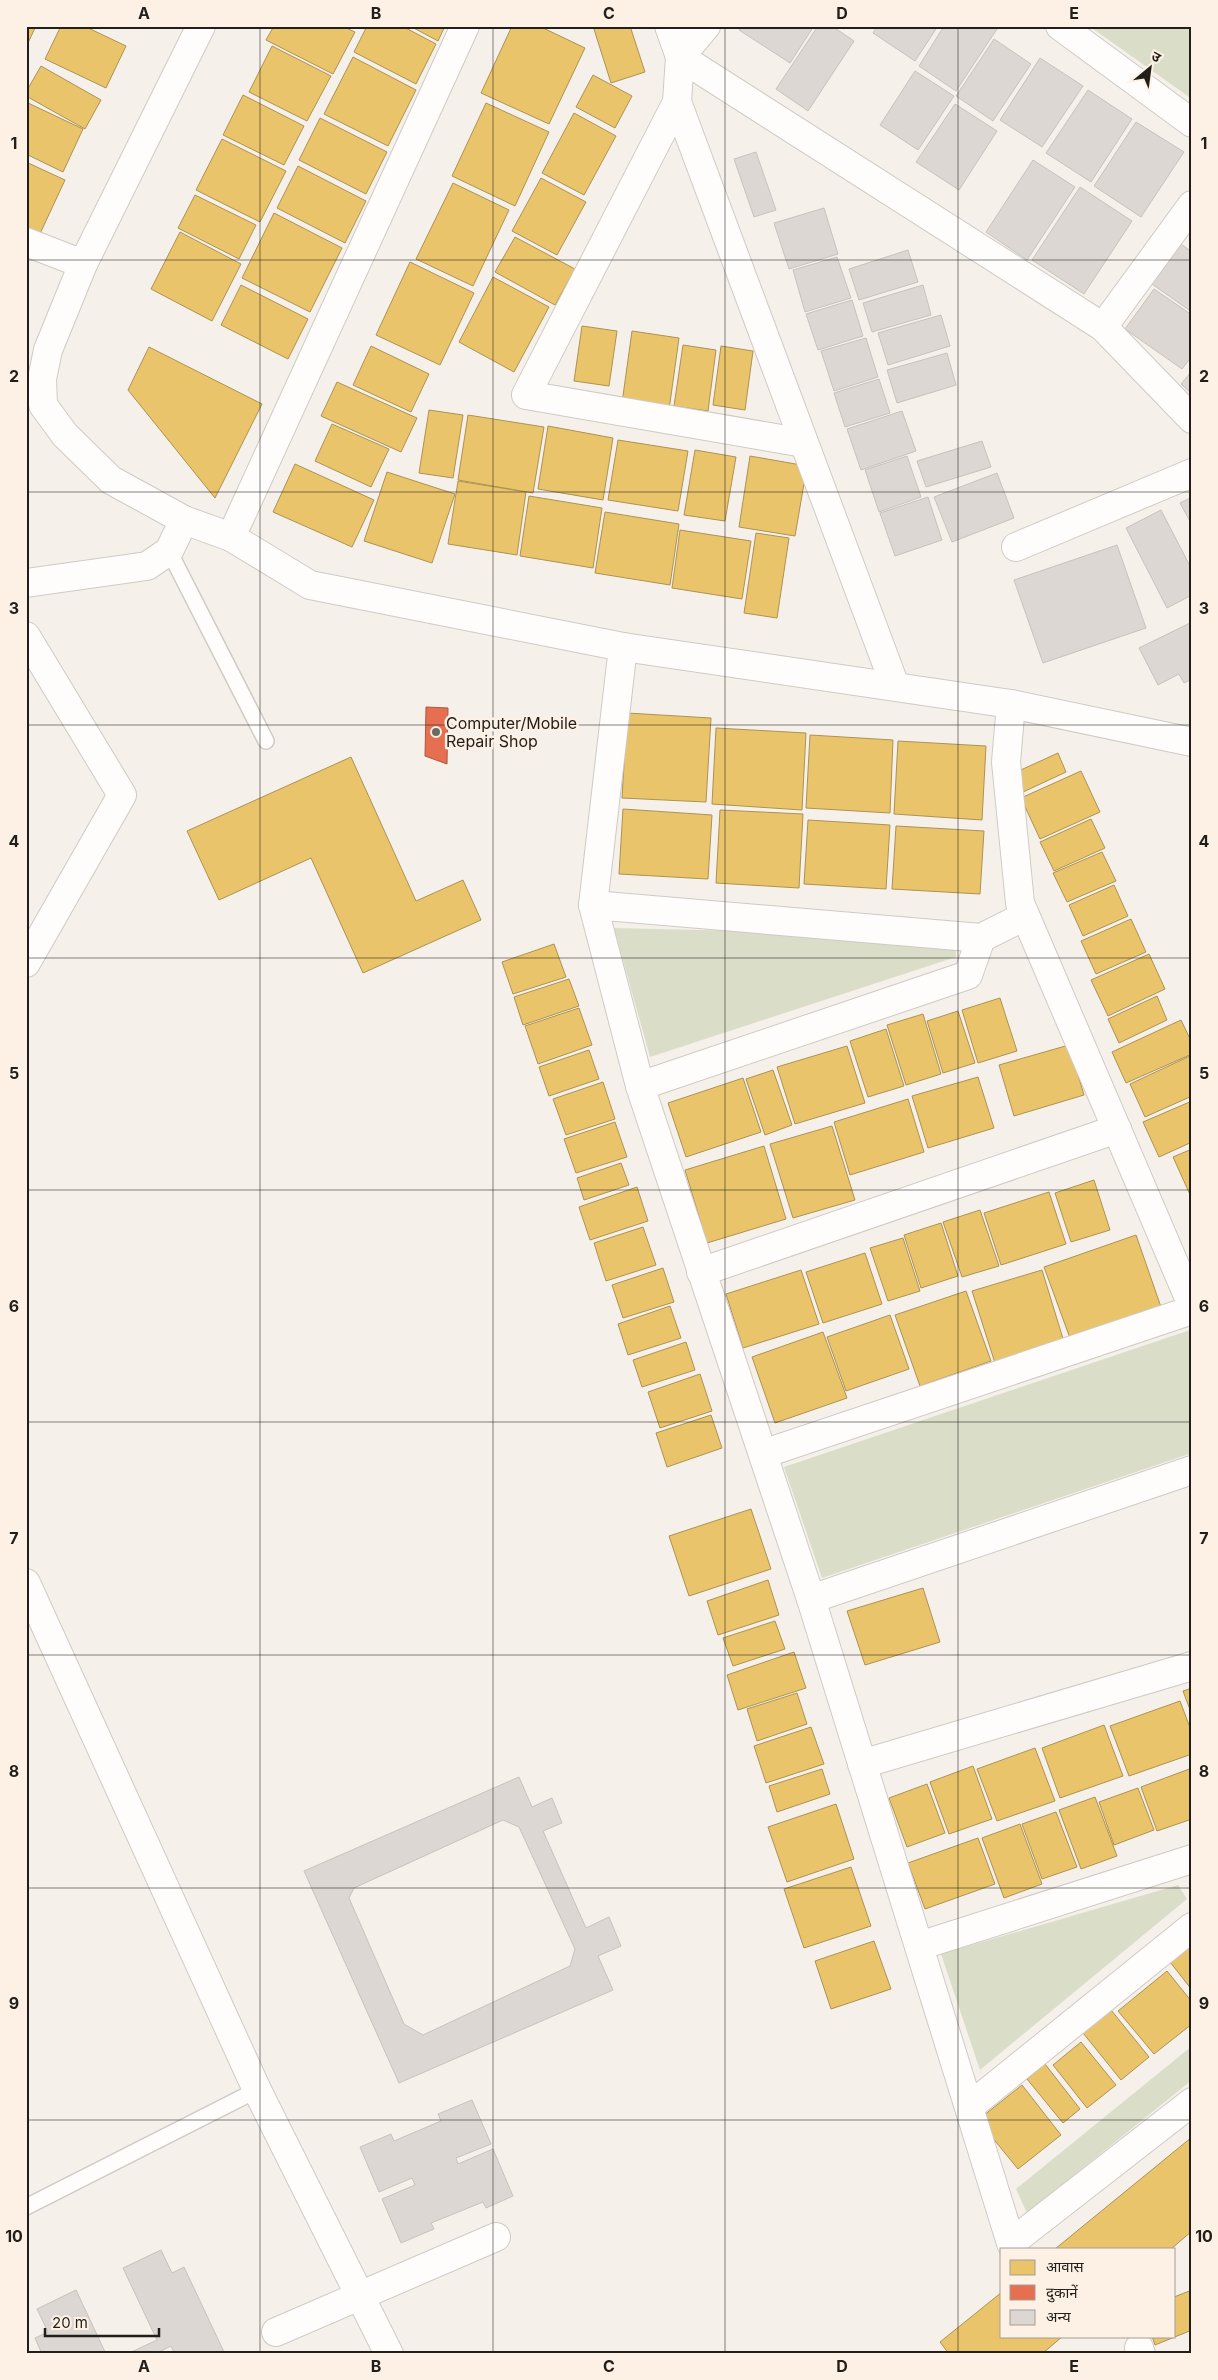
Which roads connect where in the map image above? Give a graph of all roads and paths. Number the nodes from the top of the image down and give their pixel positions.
1 (201, 26) edge
2 (465, 26) edge
3 (669, 26) edge
4 (706, 26) edge
5 (1060, 26) edge
6 (680, 57) junction
7 (677, 102) junction
8 (1192, 123) edge
9 (1192, 206) edge
10 (26, 242) edge
11 (83, 264) junction
12 (1103, 327) junction
13 (35, 406) edge
14 (1192, 419) edge
15 (804, 443) junction
16 (1192, 473) edge
17 (184, 520) junction
18 (231, 537) junction
19 (1016, 547) dead end
20 (169, 551) junction
21 (26, 584) edge
22 (26, 636) edge
23 (623, 647) junction
24 (895, 686) junction
25 (1011, 704) junction
26 (266, 741) dead end
27 (1192, 742) edge
28 (593, 905) junction
29 (1025, 916) junction
30 (980, 938) junction
31 (26, 963) edge
32 (640, 1086) junction
33 (1117, 1129) junction
34 (701, 1272) junction
35 (1192, 1305) edge
36 (1192, 1310) edge
37 (763, 1454) junction
38 (1192, 1470) edge
39 (26, 1583) edge
40 (811, 1599) junction
41 (1192, 1666) edge
42 (862, 1764) junction
43 (1192, 1859) edge
44 (1192, 1927) edge
45 (919, 1946) junction
46 (257, 2090) junction
47 (1192, 2102) edge
48 (969, 2107) junction
49 (26, 2207) edge
50 (496, 2237) dead end
51 (362, 2295) junction
52 (276, 2332) dead end
53 (389, 2354) edge

1 - 11 street
2 - 18 street
3 - 6 street
4 - 6 street
5 - 8 street
6 - 7 street
6 - 12 street
7 - 15 street
7 - 15 street
9 - 12 street
10 - 11 street
11 - 13 street
12 - 14 street
13 - 17 street
15 - 24 street
16 - 19 street
17 - 18 street
17 - 20 street
18 - 23 street
20 - 21 street
20 - 26 lane
22 - 31 street
23 - 24 street
23 - 28 street
24 - 25 street
25 - 27 street
25 - 29 street
28 - 30 street
28 - 32 street
29 - 30 street
29 - 33 street
30 - 32 street
32 - 34 street
33 - 34 street
33 - 35 street
34 - 37 street
36 - 37 street
37 - 40 street
38 - 40 street
39 - 46 street
40 - 42 street
41 - 42 street
42 - 45 street
43 - 45 street
44 - 48 street
45 - 48 street
46 - 49 lane
46 - 51 street
47 - 48 street
50 - 51 street
51 - 52 street
51 - 53 street

